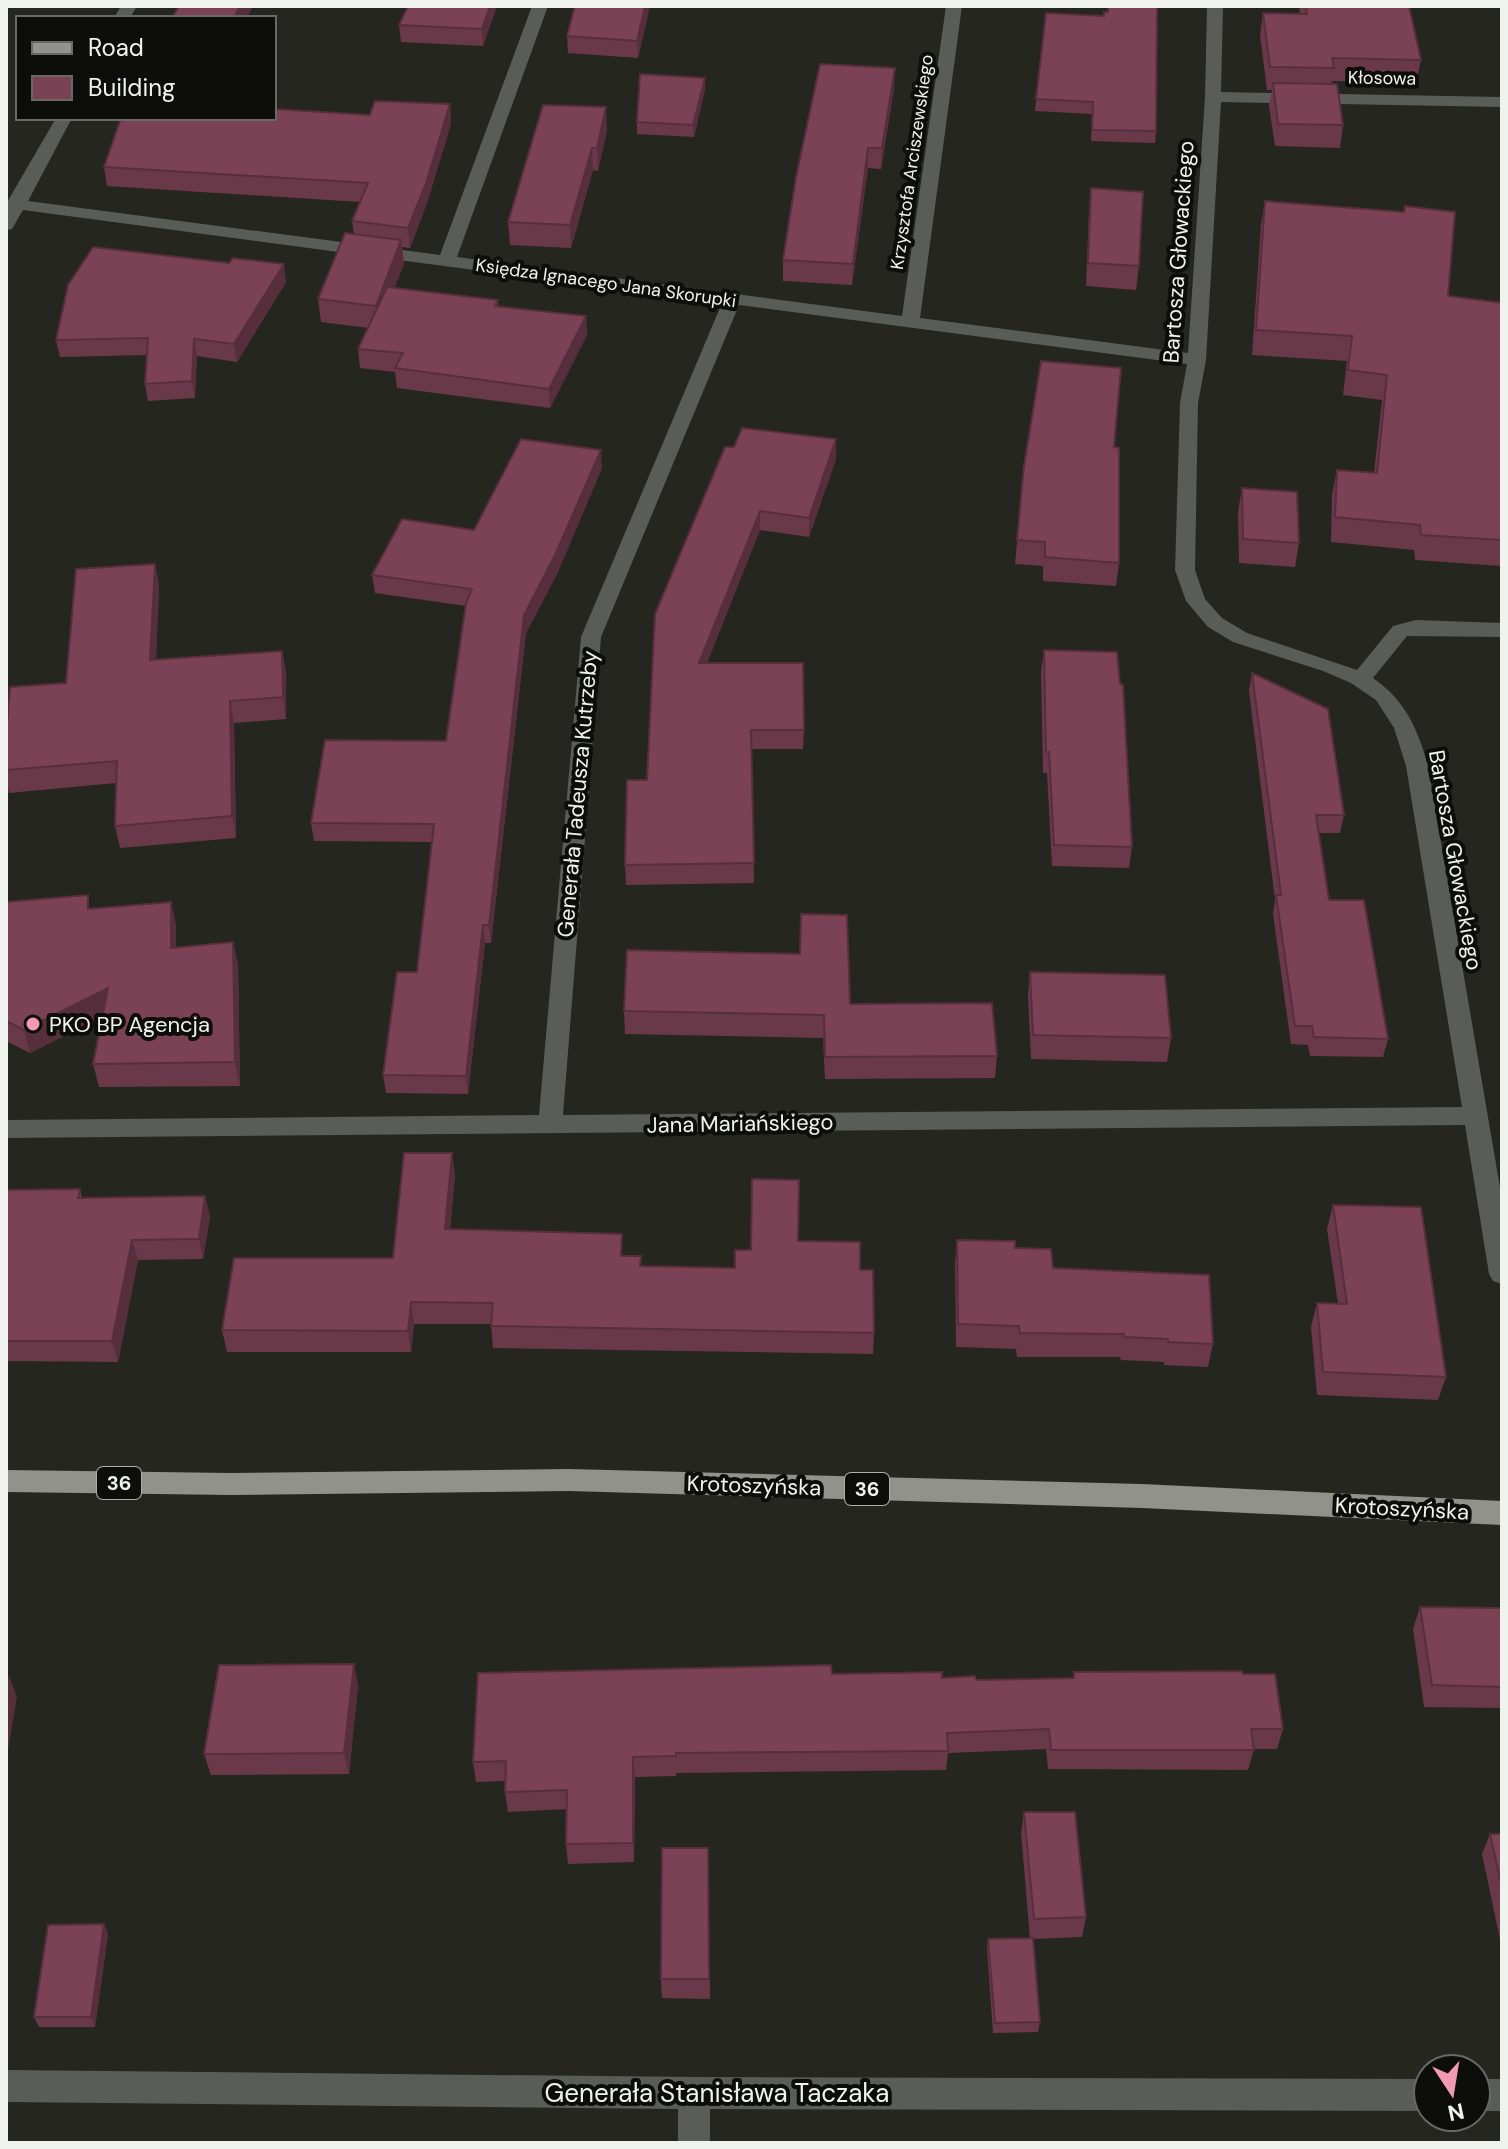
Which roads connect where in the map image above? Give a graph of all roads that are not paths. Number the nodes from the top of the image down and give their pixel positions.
1 (540, 6) edge
2 (954, 6) edge
3 (1215, 6) edge
4 (1213, 97) junction
5 (1502, 102) edge
6 (63, 120) edge
7 (15, 204) junction
8 (6, 225) edge
9 (446, 262) junction
10 (732, 300) junction
11 (910, 323) junction
12 (1197, 360) junction
13 (1502, 630) edge
14 (1360, 680) junction
15 (1474, 1116) junction
16 (550, 1125) junction
17 (6, 1129) edge
18 (1502, 1274) edge
19 (6, 1481) edge
20 (1502, 1513) edge
21 (6, 2086) edge
22 (694, 2093) junction
23 (1412, 2095) edge
24 (694, 2143) edge

1 - 9 street
2 - 11 street, Krzysztofa Arciszewskiego
3 - 4 street, Bartosza Głowackiego
4 - 5 street, Kłosowa
4 - 12 street, Bartosza Głowackiego
6 - 7 street
7 - 8 street
7 - 9 street, Księdza Ignacego Jana Skorupki
9 - 10 street, Księdza Ignacego Jana Skorupki
10 - 11 street, Księdza Ignacego Jana Skorupki
10 - 16 street, Generała Tadeusza Kutrzeby
11 - 12 street, Księdza Ignacego Jana Skorupki
12 - 14 street, Bartosza Głowackiego
13 - 14 street
14 - 15 street, Bartosza Głowackiego
15 - 16 street, Jana Mariańskiego
15 - 18 street, Bartosza Głowackiego
16 - 17 street, Jana Mariańskiego
19 - 20 main road, Krotoszyńska / 36
21 - 22 street, Generała Stanisława Taczaka
22 - 23 street, Generała Stanisława Taczaka
22 - 24 street

